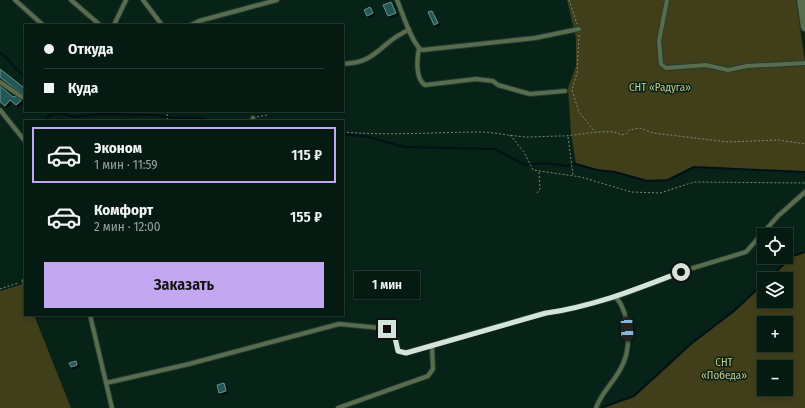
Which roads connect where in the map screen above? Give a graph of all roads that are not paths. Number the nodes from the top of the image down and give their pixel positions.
1 (15, 0) edge
2 (71, 0) edge
3 (126, 0) edge
4 (143, 0) edge
5 (277, 0) edge
6 (397, 0) edge
7 (667, 0) edge
8 (801, 0) edge
9 (42, 24) edge
10 (99, 24) edge
11 (114, 24) edge
12 (161, 24) edge
13 (193, 24) edge
14 (805, 27) edge
15 (579, 28) road end
16 (409, 29) junction
17 (419, 48) junction
18 (805, 63) edge
19 (344, 64) edge
20 (0, 82) edge
21 (565, 91) dead end
22 (22, 97) dead end
23 (0, 110) edge
24 (24, 140) edge
25 (805, 192) edge
26 (616, 297) junction
27 (90, 316) edge
28 (432, 346) junction
29 (106, 383) junction
30 (112, 408) edge
31 (338, 408) edge
32 (596, 408) edge

1 - 9 lane
2 - 10 lane
3 - 11 lane
4 - 12 lane
5 - 13 lane
6 - 16 lane
7 - 18 lane
8 - 14 street
15 - 17 lane
16 - 17 lane
16 - 19 lane
17 - 21 lane
20 - 22 lane
23 - 24 lane
25 - 26 lane
26 - 28 lane
26 - 32 lane
27 - 29 lane
28 - 29 lane
28 - 31 lane
29 - 30 lane

